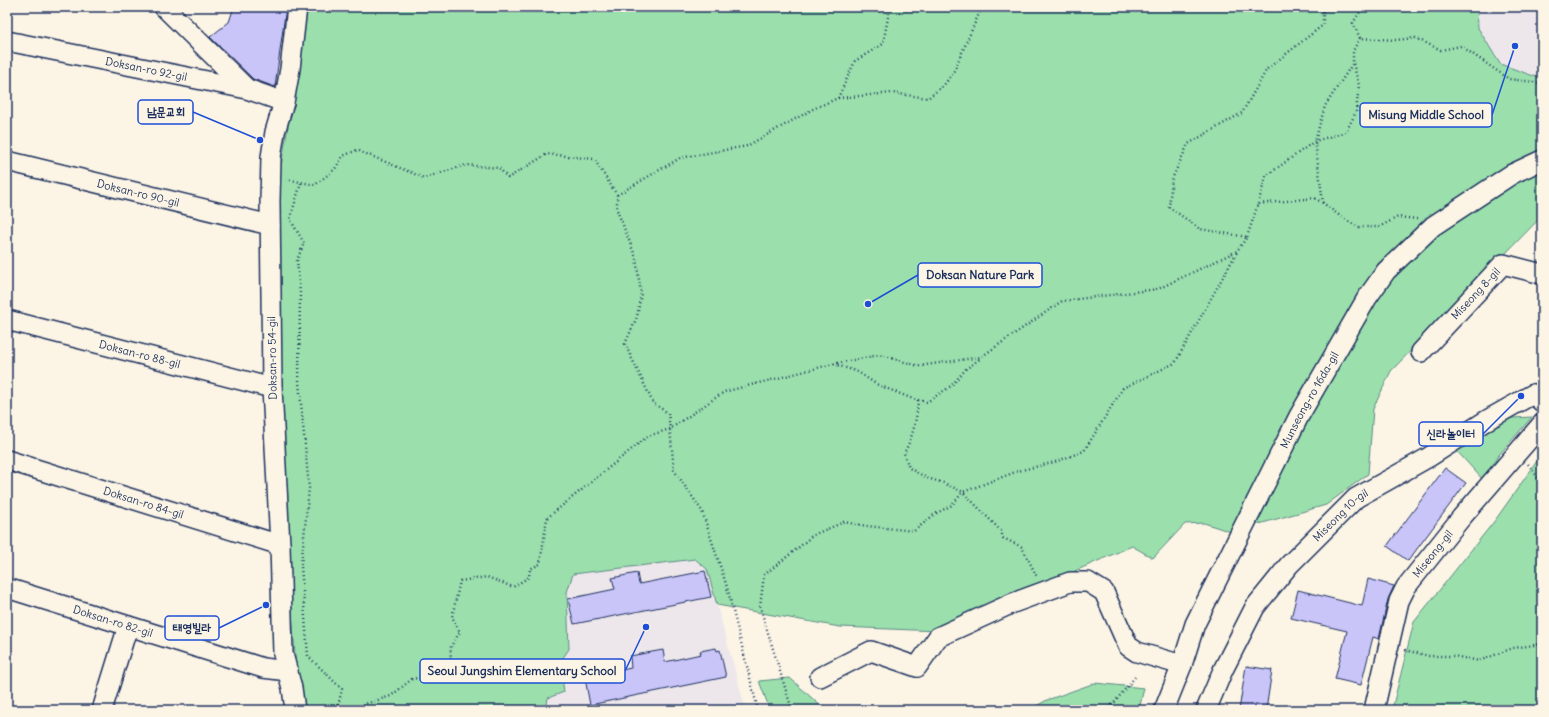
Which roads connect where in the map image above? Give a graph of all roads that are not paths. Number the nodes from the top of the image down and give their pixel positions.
1 (164, 7) edge
2 (297, 7) edge
3 (182, 15) edge
4 (7, 41) edge
5 (247, 89) junction
6 (284, 102) junction
7 (1542, 160) edge
8 (7, 161) edge
9 (270, 224) junction
10 (1542, 274) edge
11 (7, 320) edge
12 (1421, 352) dead end
13 (272, 388) junction
14 (1539, 394) edge
15 (1542, 424) edge
16 (7, 460) edge
17 (280, 545) junction
18 (7, 588) edge
19 (128, 626) junction
20 (1182, 664) junction
21 (288, 671) junction
22 (820, 677) dead end
23 (102, 710) edge
24 (295, 710) edge
25 (1164, 710) edge
26 (1206, 710) edge
27 (1374, 710) edge

1 - 3 street
2 - 6 street, Doksan-ro 54-gil
3 - 5 street
4 - 5 street, Doksan-ro 92-gil
5 - 6 street, Doksan-ro 92-gil
6 - 9 street, Doksan-ro 54-gil
7 - 20 street, Munseong-ro 16da-gil
8 - 9 street, Doksan-ro 90-gil
9 - 13 street, Doksan-ro 54-gil
10 - 12 street, Miseong 8-gil
11 - 13 street, Doksan-ro 88-gil
13 - 17 street, Doksan-ro 54-gil
14 - 26 street, Miseong 10-gil
15 - 27 street, Miseong-gil
16 - 17 street, Doksan-ro 84-gil
17 - 21 street, Doksan-ro 54-gil
18 - 19 street, Doksan-ro 82-gil
19 - 21 street, Doksan-ro 82-gil
19 - 23 street
20 - 22 street
20 - 25 street, Munseong-ro 16da-gil
21 - 24 street, Doksan-ro 54-gil

